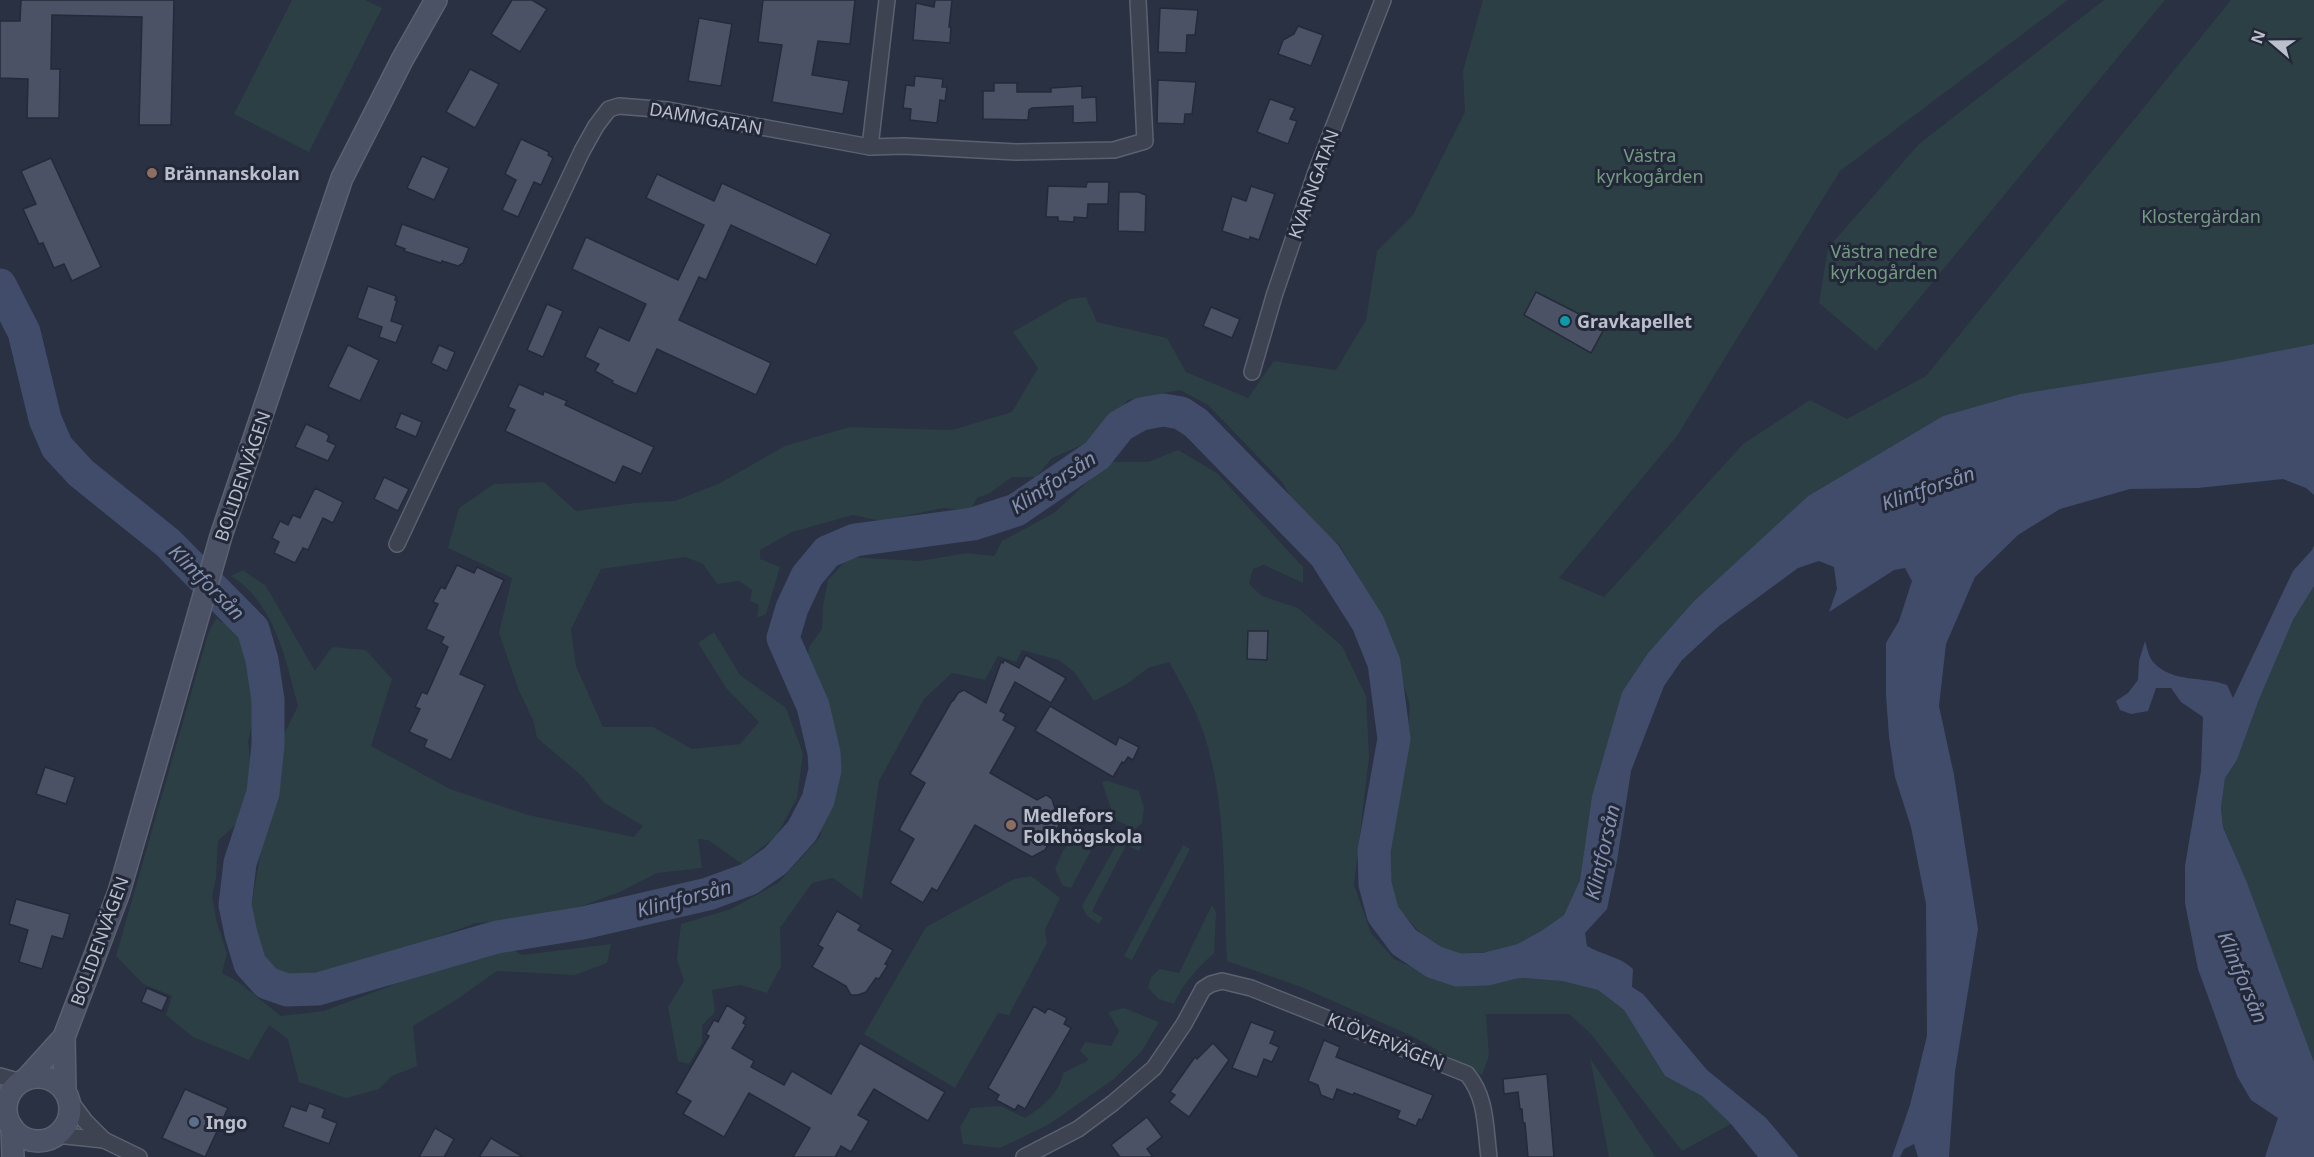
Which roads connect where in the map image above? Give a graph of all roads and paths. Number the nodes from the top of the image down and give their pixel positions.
1 (436, 0) edge
2 (887, 0) edge
3 (1138, 0) edge
4 (1383, 0) edge
5 (870, 147) junction
6 (1252, 372) dead end
7 (397, 544) dead end
8 (64, 1037) junction
9 (0, 1076) edge
10 (23, 1081) junction
11 (67, 1096) junction
12 (6, 1113) edge
13 (53, 1137) junction
14 (104, 1140) junction
15 (13, 1157) edge
16 (33, 1157) edge
17 (139, 1157) edge
18 (1024, 1157) edge
19 (1489, 1157) edge

1 - 8 main road, BOLIDENVÄGEN
2 - 5 street
3 - 5 street, DAMMGATAN
4 - 6 street, KVARNGATAN
5 - 7 street, DAMMGATAN
8 - 10 main road, BOLIDENVÄGEN
8 - 11 main road, BOLIDENVÄGEN
9 - 10 street
10 - 11 main road
10 - 12 main road, BOLIDENVÄGEN
11 - 13 main road, BOLIDENVÄGEN
11 - 14 street
12 - 13 main road
12 - 15 main road
13 - 14 street
13 - 16 main road, BOLIDENVÄGEN
14 - 17 street
18 - 19 street, KLÖVERVÄGEN

